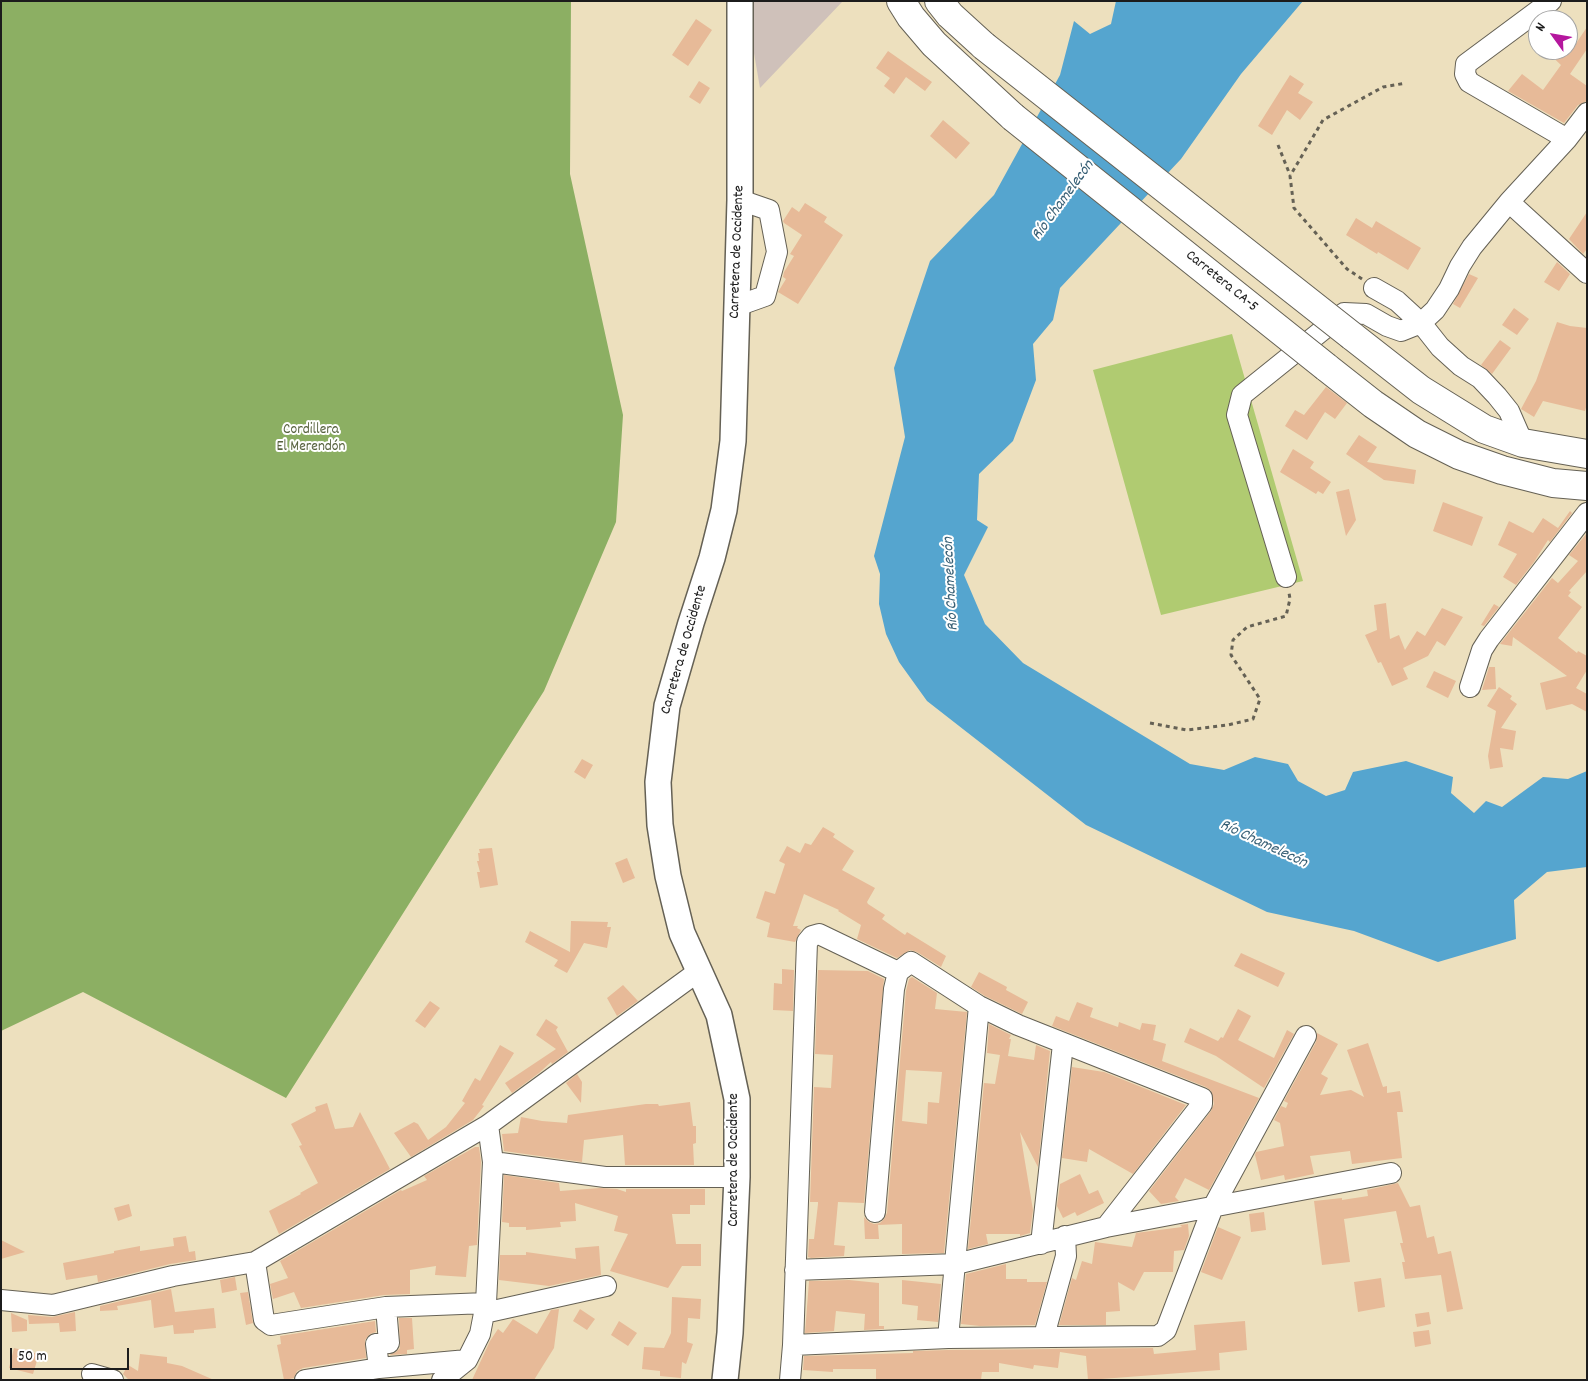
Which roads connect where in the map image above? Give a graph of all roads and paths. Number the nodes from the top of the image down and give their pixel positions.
1 (740, 1) edge
2 (938, 1) edge
3 (1551, 1) edge
4 (902, 6) edge
5 (1406, 84) dead end
6 (1587, 113) edge
7 (1566, 140) junction
8 (1278, 145) dead end
9 (1290, 176) junction
10 (740, 200) junction
11 (1509, 202) junction
12 (1587, 273) edge
13 (1374, 288) joint
14 (737, 306) junction
15 (1420, 324) junction
16 (1523, 443) junction
17 (1587, 454) edge
18 (1587, 486) edge
19 (1587, 513) edge
20 (1286, 577) joint
21 (1470, 687) dead end
22 (1150, 723) dead end
23 (699, 970) junction
24 (898, 972) junction
25 (979, 1006) junction
26 (1306, 1036) dead end
27 (1063, 1044) junction
28 (488, 1125) junction
29 (493, 1162) junction
30 (1391, 1173) dead end
31 (738, 1177) junction
32 (1213, 1207) junction
33 (875, 1212) dead end
34 (1106, 1228) junction
35 (1065, 1236) junction
36 (1041, 1244) junction
37 (255, 1262) junction
38 (956, 1264) junction
39 (795, 1270) junction
40 (606, 1286) dead end
41 (1, 1300) edge
42 (386, 1307) junction
43 (485, 1308) junction
44 (1044, 1336) junction
45 (948, 1338) junction
46 (793, 1345) junction
47 (467, 1360) junction
48 (379, 1368) junction
49 (92, 1374) dead end
50 (113, 1380) edge
51 (305, 1380) edge
52 (442, 1380) edge
53 (725, 1380) edge
54 (790, 1380) edge

1 - 10 main road, Carretera de Occidente
2 - 16 highway, bridge
3 - 7 street
4 - 18 highway, Carretera CA-5, bridge
5 - 9 path
6 - 7 street
7 - 11 street
8 - 9 path
9 - 13 path
10 - 14 main road, Carretera de Occidente
10 - 14 street
11 - 12 street
11 - 15 street
13 - 15 street
14 - 23 main road, Carretera de Occidente
15 - 16 street
15 - 20 street
16 - 17 highway
19 - 21 street
20 - 22 path
23 - 28 street
23 - 31 main road, Carretera de Occidente
24 - 25 street
24 - 33 street
24 - 39 street
25 - 27 street
25 - 38 street
26 - 32 street
27 - 34 street
27 - 36 street
28 - 29 street
28 - 37 street
29 - 31 street
29 - 43 street
30 - 32 street
31 - 53 main road, Carretera de Occidente
32 - 34 street
32 - 44 street
34 - 35 street
35 - 36 street
35 - 44 street
36 - 38 street
37 - 41 street
37 - 42 street
38 - 39 street
38 - 45 street
39 - 46 street
40 - 43 street
42 - 43 street
42 - 48 street
43 - 47 street
44 - 45 street
45 - 46 street
46 - 54 street
47 - 48 street
47 - 52 street
48 - 51 street
49 - 50 street

